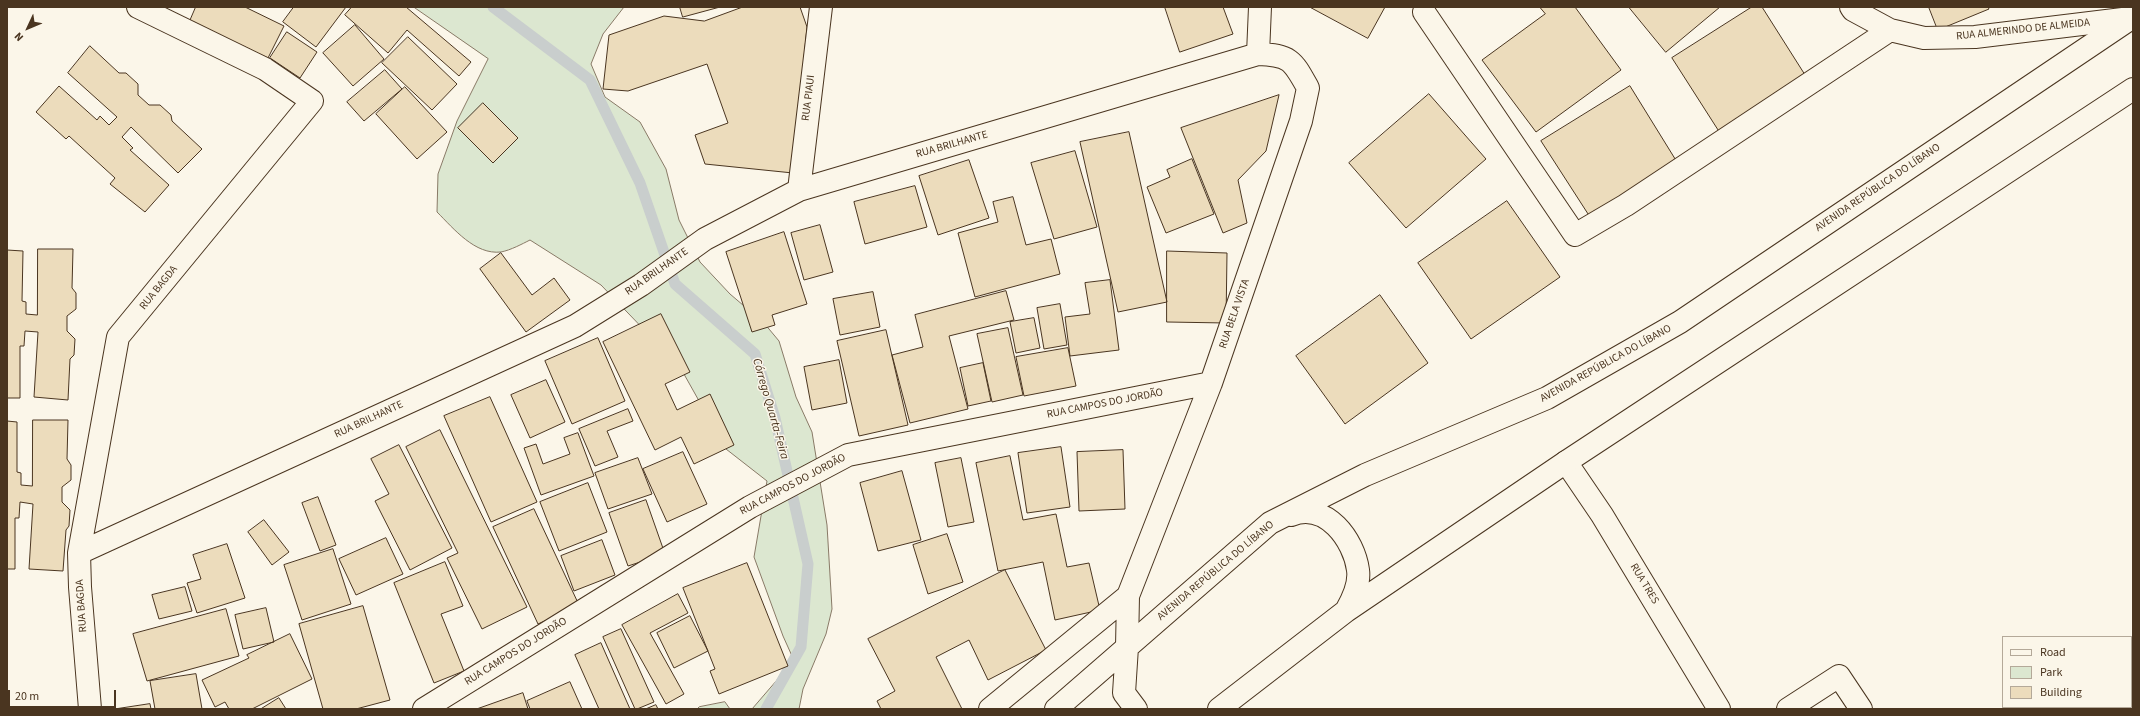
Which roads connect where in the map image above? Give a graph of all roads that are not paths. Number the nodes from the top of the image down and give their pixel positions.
1 (138, 7) edge
2 (821, 7) edge
3 (1260, 7) edge
4 (1851, 7) edge
5 (1424, 12) dead end
6 (2132, 18) edge
7 (1890, 30) junction
8 (1258, 54) junction
9 (2133, 89) edge
10 (799, 190) junction
11 (1211, 384) junction
12 (1566, 462) junction
13 (1270, 523) junction
14 (79, 553) junction
15 (1128, 596) junction
16 (1346, 611) junction
17 (1127, 647) junction
18 (90, 709) edge
19 (424, 709) edge
20 (990, 709) edge
21 (1056, 709) edge
22 (1136, 709) edge
23 (1218, 709) edge
24 (1718, 709) edge
25 (1788, 709) edge
26 (1861, 709) edge

1 - 14 street, RUA BAGDA
2 - 10 street, RUA PIAUI
3 - 8 street
4 - 7 street, RUA ALMERINDO DE ALMEIDA
5 - 7 street
6 - 7 street, RUA ALMERINDO DE ALMEIDA
6 - 13 street, AVENIDA REPÚBLICA DO LÍBANO
8 - 10 street, RUA BRILHANTE
8 - 11 street, RUA BELA VISTA
9 - 12 street
10 - 14 street, RUA BRILHANTE
11 - 15 street, RUA BELA VISTA
11 - 19 street, RUA CAMPOS DO JORDÃO
12 - 16 street
12 - 24 street, RUA TRES
13 - 16 street
13 - 17 street, AVENIDA REPÚBLICA DO LÍBANO
14 - 18 street, RUA BAGDA
15 - 17 street, RUA BELA VISTA
15 - 20 street
16 - 23 street
17 - 21 street, AVENIDA REPÚBLICA DO LÍBANO
17 - 22 street, RUA BELA VISTA
25 - 26 street

